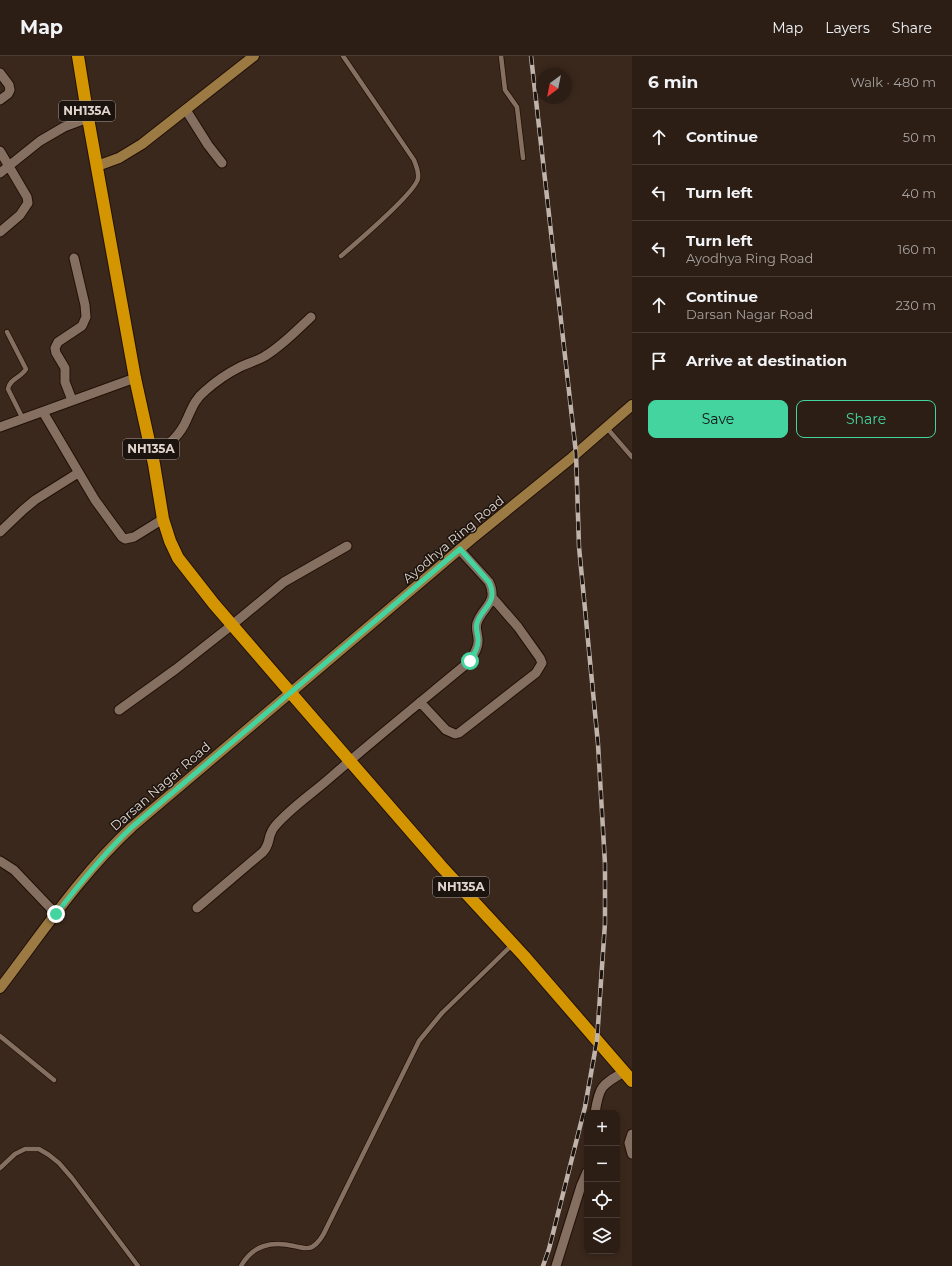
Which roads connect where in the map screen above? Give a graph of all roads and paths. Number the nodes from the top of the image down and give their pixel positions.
1 (78, 56) edge
2 (254, 56) edge
3 (343, 56) edge
4 (501, 56) edge
5 (0, 73) edge
6 (0, 100) edge
7 (186, 110) junction
8 (88, 118) junction
9 (0, 151) edge
10 (523, 158) dead end
11 (222, 163) dead end
12 (8, 166) junction
13 (97, 166) junction
14 (0, 173) edge
15 (0, 232) edge
16 (341, 256) dead end
17 (74, 258) dead end
18 (311, 317) dead end
19 (7, 332) dead end
20 (135, 378) junction
21 (72, 400) junction
22 (632, 405) edge
23 (43, 412) junction
24 (23, 419) junction
25 (0, 427) edge
26 (606, 428) junction
27 (152, 455) junction
28 (632, 457) edge
29 (78, 473) junction
30 (163, 519) junction
31 (0, 532) edge
32 (347, 546) dead end
33 (460, 549) junction
34 (492, 597) junction
35 (232, 625) junction
36 (290, 692) junction
37 (420, 702) junction
38 (119, 710) dead end
39 (350, 760) junction
40 (0, 861) edge
41 (197, 908) dead end
42 (56, 914) junction
43 (513, 944) junction
44 (0, 988) edge
45 (0, 1036) edge
46 (628, 1077) edge
47 (54, 1080) dead end
48 (596, 1110) edge
49 (632, 1134) edge
50 (632, 1154) edge
51 (0, 1168) edge
52 (584, 1179) edge
53 (138, 1266) edge
54 (241, 1266) edge
55 (556, 1266) edge

1 - 8 highway, NH135A
2 - 7 street
3 - 16 lane
4 - 10 lane
5 - 6 street
7 - 11 street
7 - 13 street
8 - 12 street
8 - 13 highway, NH135A
9 - 12 street
12 - 14 street
12 - 15 street
13 - 20 highway, NH135A
17 - 21 street
18 - 27 street
19 - 24 lane
20 - 21 street
20 - 27 highway, NH135A
21 - 23 street
22 - 26 street, Ayodhya Ring Road
23 - 24 street
23 - 29 street
24 - 25 street
26 - 28 lane
26 - 33 street, Ayodhya Ring Road
27 - 30 highway, NH135A
29 - 30 street
29 - 31 street
30 - 35 highway, NH135A
32 - 35 street
33 - 34 street
33 - 36 street, Ayodhya Ring Road
34 - 37 street
34 - 37 street
35 - 36 highway, NH135A
35 - 38 street
36 - 39 highway, NH135A
36 - 42 street, Darsan Nagar Road
37 - 39 street
39 - 41 street
39 - 43 highway, NH135A
40 - 42 street
42 - 44 street, Darsan Nagar Road
43 - 46 highway, NH135A
43 - 54 lane
45 - 47 lane
46 - 48 street
49 - 50 street
51 - 53 lane
52 - 55 street

